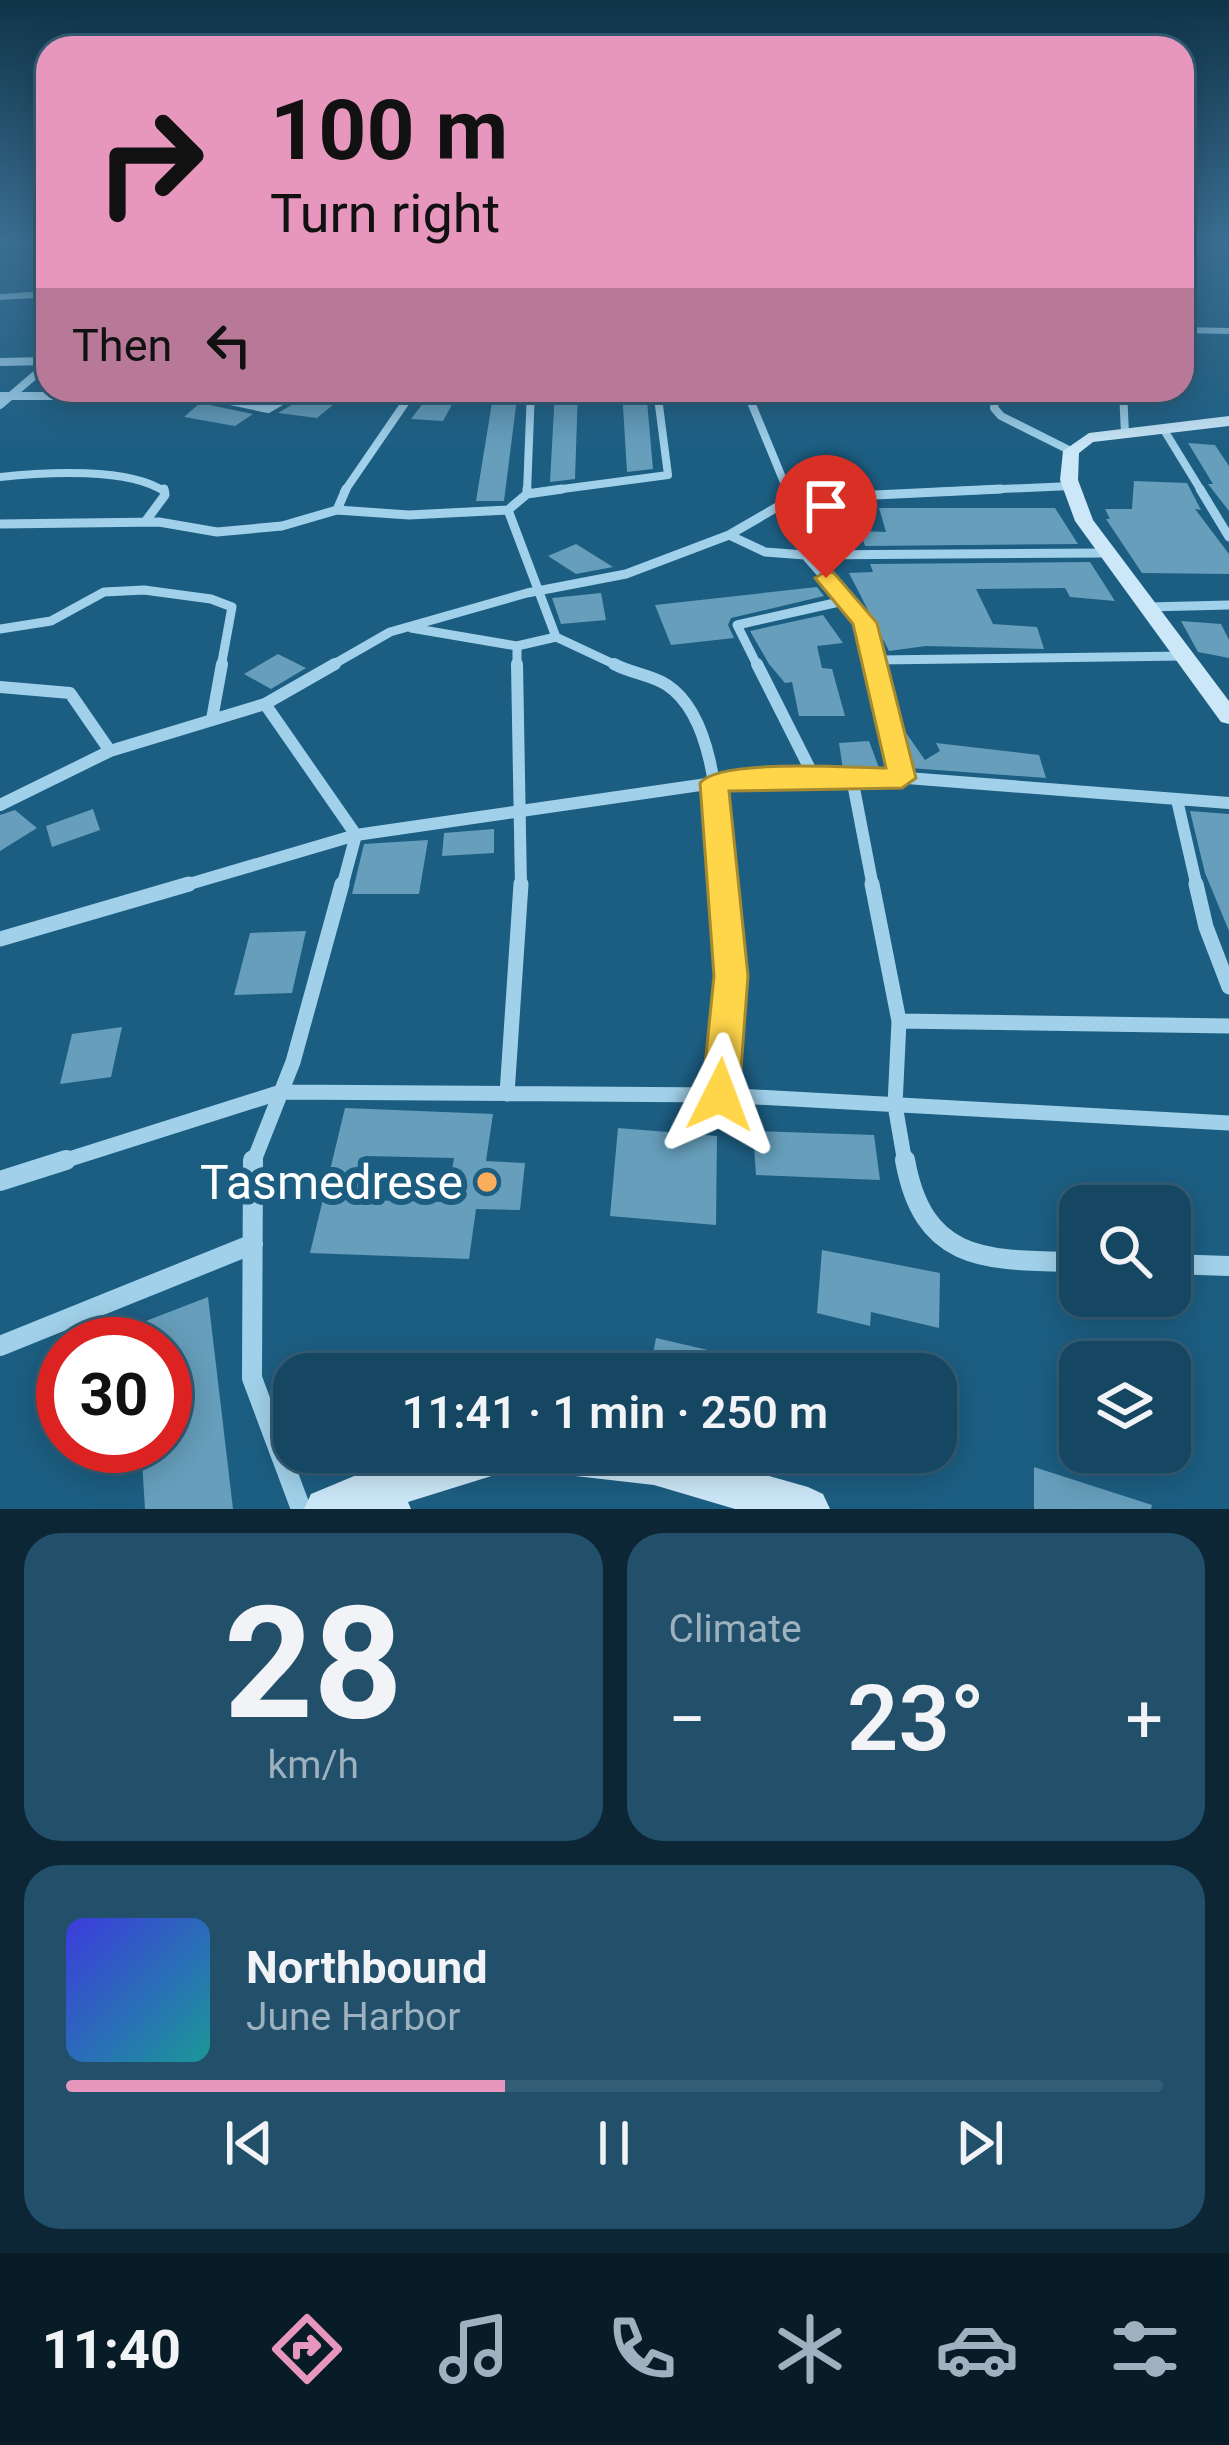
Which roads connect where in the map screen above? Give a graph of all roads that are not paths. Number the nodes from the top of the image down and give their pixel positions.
1 (1194, 330) edge
2 (1229, 331) edge
3 (0, 362) edge
4 (36, 362) edge
5 (36, 374) edge
6 (36, 398) edge
7 (4, 399) edge
8 (235, 402) edge
9 (280, 402) edge
10 (406, 402) edge
11 (531, 402) edge
12 (659, 402) edge
13 (751, 402) edge
14 (995, 402) edge
15 (1124, 402) edge
16 (1224, 423) edge
17 (1164, 430) junction
18 (1125, 434) junction
19 (1071, 451) junction
20 (0, 477) edge
21 (1071, 486) junction
22 (527, 494) junction
23 (791, 499) junction
24 (337, 510) junction
25 (508, 510) junction
26 (145, 522) junction
27 (0, 524) edge
28 (730, 535) junction
29 (1229, 537) edge
30 (1106, 553) junction
31 (805, 555) junction
32 (540, 591) junction
33 (848, 600) junction
34 (1229, 605) edge
35 (1148, 607) junction
36 (405, 628) junction
37 (0, 629) edge
38 (556, 637) junction
39 (517, 646) junction
40 (1184, 656) junction
41 (877, 660) junction
42 (0, 687) edge
43 (265, 704) junction
44 (1229, 717) edge
45 (212, 719) junction
46 (110, 751) junction
47 (814, 777) junction
48 (852, 778) junction
49 (902, 778) junction
50 (714, 783) junction
51 (1177, 800) junction
52 (1229, 803) edge
53 (0, 805) edge
54 (521, 814) junction
55 (356, 835) junction
56 (0, 939) edge
57 (1229, 987) edge
58 (899, 1021) junction
59 (1229, 1026) edge
60 (281, 1091) junction
61 (506, 1094) junction
62 (720, 1095) junction
63 (895, 1105) junction
64 (1229, 1123) edge
65 (0, 1181) edge
66 (253, 1244) junction
67 (1059, 1262) edge
68 (1191, 1265) edge
69 (1229, 1266) edge
70 (0, 1346) edge
71 (446, 1473) edge
72 (685, 1473) edge
73 (358, 1504) edge
74 (301, 1509) edge
75 (808, 1509) edge

1 - 2 street
3 - 4 street
5 - 7 street
6 - 7 street
8 - 9 street
10 - 24 street
11 - 22 street
12 - 22 street
13 - 23 street
14 - 19 street
15 - 18 street
16 - 17 street
17 - 18 street
17 - 29 street
18 - 19 street
19 - 21 street
20 - 26 street
21 - 23 street
21 - 30 street
22 - 25 street
23 - 28 street
24 - 25 street
24 - 26 street
25 - 32 street
26 - 27 street
28 - 31 street
28 - 32 street
30 - 31 street
30 - 35 street
31 - 33 street
32 - 36 street
32 - 38 street
33 - 41 street
33 - 47 street
34 - 35 street
35 - 40 street
36 - 39 street
36 - 43 street
37 - 45 street
38 - 39 street
38 - 50 street
39 - 54 street
40 - 41 street
40 - 44 street
41 - 49 street
42 - 46 street
43 - 45 street
43 - 55 street
45 - 46 street
46 - 53 street
47 - 48 street
47 - 50 street
48 - 49 street
48 - 58 street
49 - 51 street
50 - 54 street
50 - 62 street
51 - 52 street
51 - 57 street
54 - 55 street
54 - 61 street
55 - 56 street
55 - 60 street
58 - 59 street
58 - 63 street
60 - 61 street
60 - 65 street
60 - 66 street
61 - 62 street
62 - 63 street
63 - 64 street
63 - 67 street
66 - 70 street
66 - 74 street
68 - 69 street
71 - 73 street
72 - 75 street

